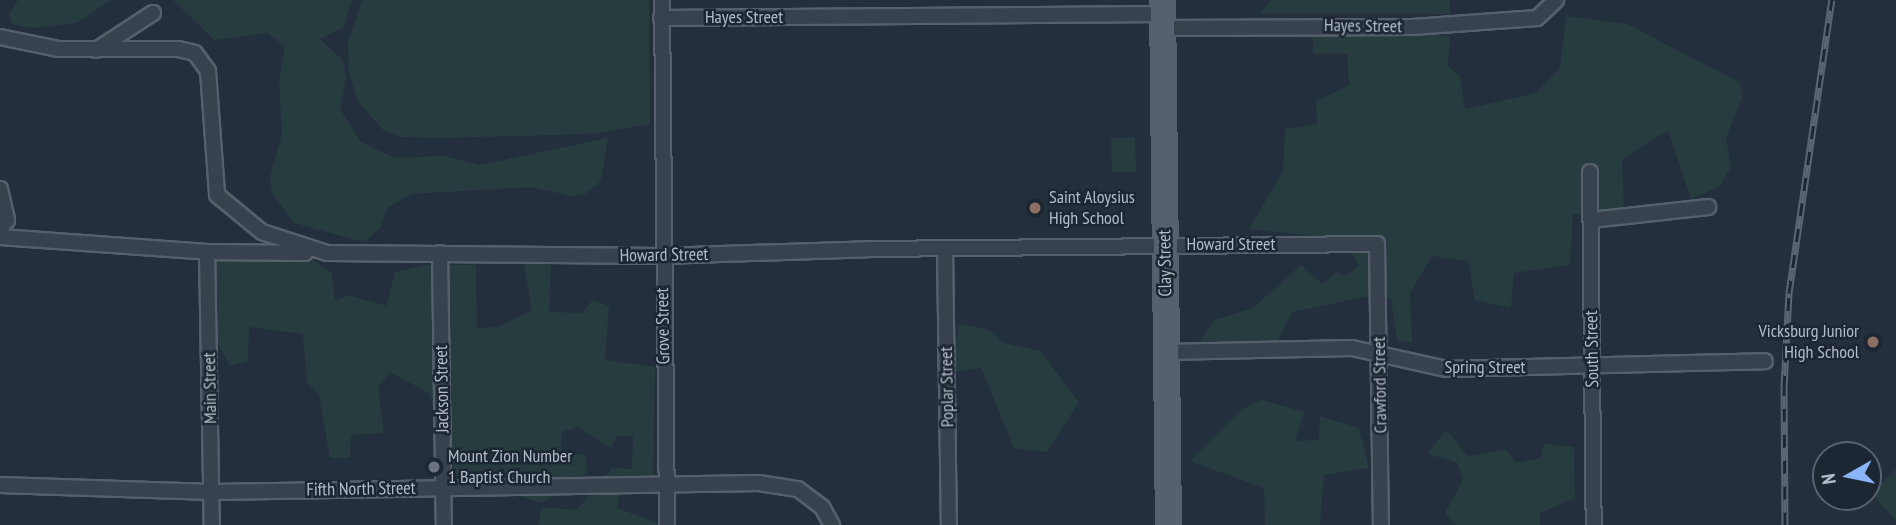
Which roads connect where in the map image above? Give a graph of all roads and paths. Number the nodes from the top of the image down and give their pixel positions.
1 (662, 0) edge
2 (1556, 0) edge
3 (153, 13) dead end
4 (1162, 14) edge
5 (661, 18) junction
6 (0, 37) edge
7 (95, 51) junction
8 (1590, 173) dead end
9 (0, 189) edge
10 (1708, 207) dead end
11 (1591, 220) junction
12 (0, 230) edge
13 (0, 237) edge
14 (1164, 244) junction
15 (1377, 244) joint
16 (944, 248) junction
17 (207, 252) junction
18 (327, 253) junction
19 (440, 253) junction
20 (662, 256) junction
21 (1166, 352) junction
22 (1379, 354) junction
23 (1765, 361) dead end
24 (1592, 366) junction
25 (666, 484) junction
26 (0, 485) edge
27 (444, 488) junction
28 (212, 492) junction
29 (212, 525) edge
30 (444, 525) edge
31 (667, 525) edge
32 (832, 525) edge
33 (949, 525) edge
34 (1168, 525) edge
35 (1381, 525) edge
36 (1594, 525) edge

1 - 5 street, Grove Street
2 - 4 street, Hayes Street
3 - 7 street
4 - 5 street, Hayes Street
4 - 14 main road, Clay Street
5 - 20 street, Grove Street
6 - 7 street, Howard Street
7 - 18 street, Howard Street
8 - 11 street, South Street
9 - 12 street
10 - 11 street
11 - 24 street, South Street
13 - 17 street
14 - 15 street, Howard Street
14 - 16 street, Howard Street
14 - 21 main road, Clay Street
15 - 22 street, Crawford Street
16 - 20 street, Howard Street
16 - 33 street, Poplar Street
17 - 18 street
17 - 28 street, Main Street
18 - 19 street, Howard Street
19 - 20 street, Howard Street
19 - 27 street, Jackson Street
20 - 25 street, Grove Street
21 - 22 street, Spring Street
21 - 34 main road, Clay Street
22 - 24 street, Spring Street
22 - 35 street, Crawford Street
23 - 24 street, Spring Street
24 - 36 street, South Street
25 - 27 street, Fifth North Street
25 - 31 street, Grove Street
25 - 32 street, Fifth North Street
26 - 28 street, Fifth North Street
27 - 28 street, Fifth North Street
27 - 30 street, Jackson Street
28 - 29 street, Main Street

